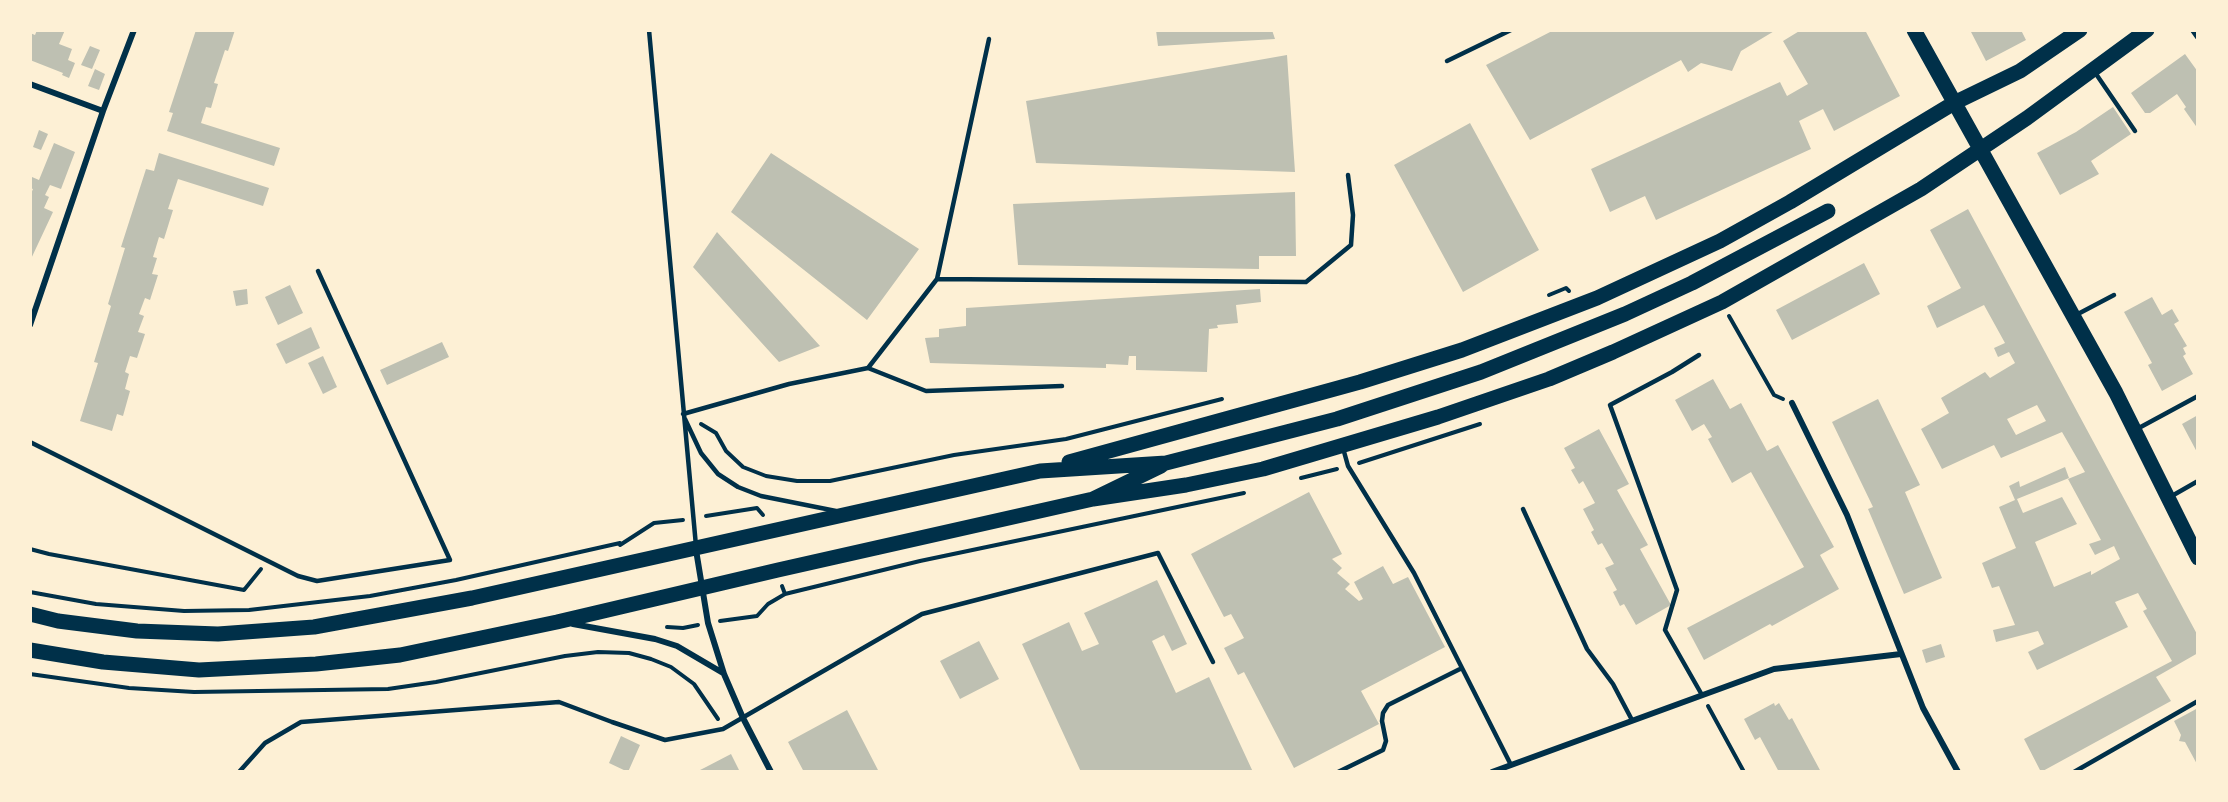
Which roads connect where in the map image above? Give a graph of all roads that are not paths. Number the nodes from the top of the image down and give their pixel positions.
1 (134, 30) edge
2 (648, 30) edge
3 (1511, 30) edge
4 (1914, 30) edge
5 (2080, 30) edge
6 (2147, 30) edge
7 (2193, 30) edge
8 (2198, 37) edge
9 (989, 39) dead end
10 (1447, 61) dead end
11 (2094, 71) junction
12 (30, 84) edge
13 (1954, 103) junction
14 (103, 111) junction
15 (2135, 131) dead end
16 (1980, 150) junction
17 (1348, 175) dead end
18 (1828, 211) dead end
19 (318, 271) dead end
20 (937, 279) junction
21 (2114, 294) dead end
22 (2073, 316) junction
23 (30, 325) edge
24 (1699, 355) dead end
25 (868, 368) junction
26 (1062, 386) dead end
27 (2198, 396) edge
28 (1792, 403) road end
29 (683, 414) junction
30 (2135, 431) junction
31 (30, 442) edge
32 (1343, 445) junction
33 (1166, 464) junction
34 (1040, 471) junction
35 (2198, 482) edge
36 (2168, 498) junction
37 (1093, 499) junction
38 (1523, 509) dead end
39 (853, 513) junction
40 (696, 549) junction
41 (2198, 558) edge
42 (701, 588) junction
43 (30, 614) edge
44 (557, 622) junction
45 (30, 650) edge
46 (1901, 654) junction
47 (1213, 662) dead end
48 (1462, 668) junction
49 (724, 674) junction
50 (1702, 695) junction
51 (2198, 700) edge
52 (743, 718) junction
53 (1632, 720) junction
54 (1511, 765) junction
55 (239, 772) edge
56 (771, 772) edge
57 (1338, 772) edge
58 (1492, 772) edge
59 (1958, 772) edge
60 (2074, 772) edge

1 - 14 street
2 - 29 lane
3 - 10 lane
4 - 13 main road
5 - 13 main road
6 - 11 main road
7 - 8 street
9 - 20 lane
11 - 15 lane
11 - 16 main road
12 - 14 street
13 - 16 main road
13 - 34 main road
14 - 23 street
16 - 22 main road
16 - 32 main road
17 - 20 lane
18 - 33 main road
19 - 31 lane
20 - 25 lane
21 - 22 lane
22 - 30 main road
24 - 50 lane
25 - 26 lane
25 - 29 lane
27 - 30 lane
28 - 46 street
29 - 39 lane
29 - 40 lane
30 - 36 main road
32 - 37 main road
32 - 48 lane
33 - 34 main road
33 - 37 main road
34 - 39 main road
35 - 36 lane
36 - 41 main road
37 - 42 main road
38 - 53 lane
39 - 40 main road
40 - 42 street
40 - 43 main road
42 - 44 main road
42 - 49 street
44 - 45 main road
44 - 49 street
46 - 50 street
46 - 59 street
47 - 52 lane
48 - 54 lane
48 - 57 lane
49 - 52 street
50 - 53 street
51 - 60 lane
52 - 55 lane
52 - 56 street
53 - 54 street
54 - 58 street

